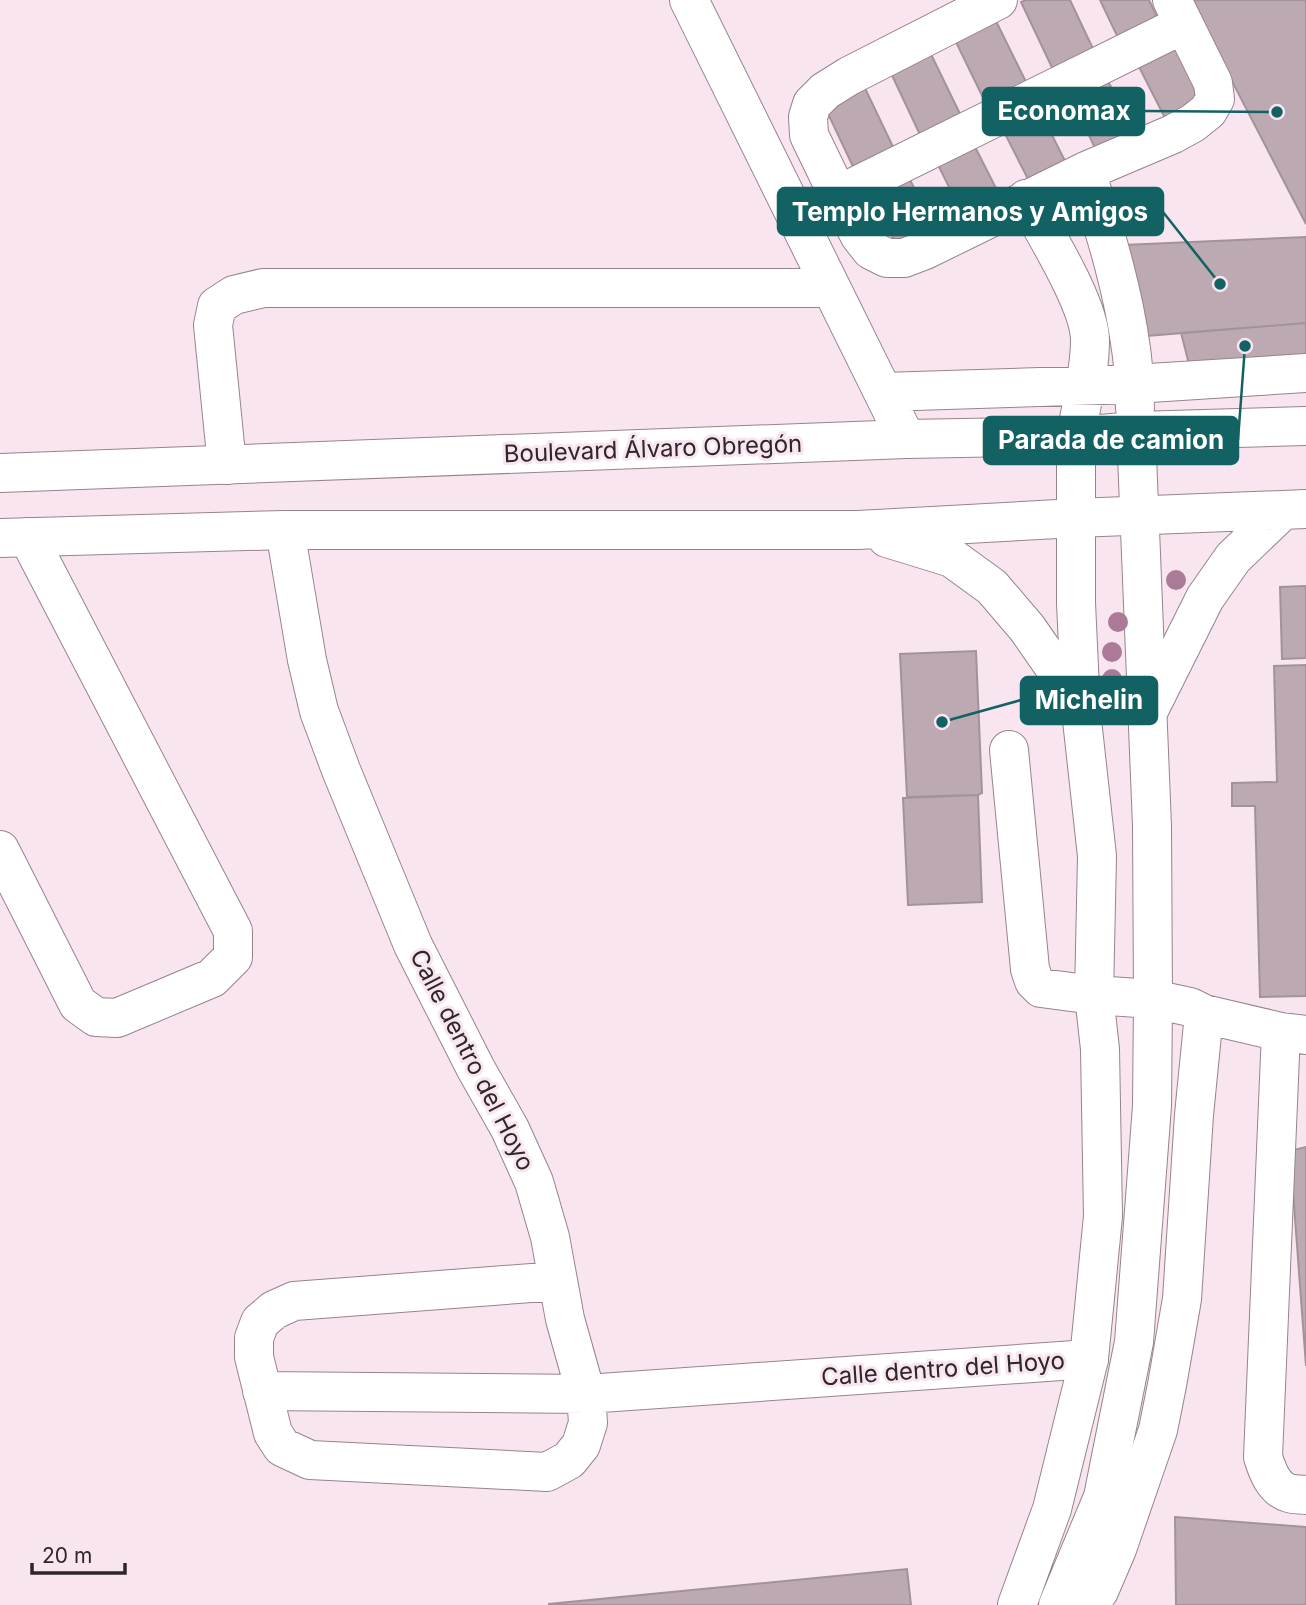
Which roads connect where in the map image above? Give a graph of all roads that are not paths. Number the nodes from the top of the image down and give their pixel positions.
1 (689, 0) edge
2 (998, 0) edge
3 (1178, 12) edge
4 (1086, 171) junction
5 (838, 195) junction
6 (1026, 199) junction
7 (831, 288) junction
8 (1306, 373) edge
9 (1134, 384) junction
10 (1084, 386) junction
11 (883, 392) junction
12 (1306, 426) edge
13 (1136, 431) junction
14 (1076, 436) junction
15 (906, 439) junction
16 (227, 465) junction
17 (0, 473) edge
18 (1294, 510) edge
19 (1139, 517) junction
20 (1076, 518) junction
21 (285, 530) junction
22 (858, 530) junction
23 (14, 538) edge
24 (1081, 711) junction
25 (1147, 712) junction
26 (1009, 750) dead end
27 (0, 850) edge
28 (1094, 995) junction
29 (1153, 999) junction
30 (1204, 1013) junction
31 (1294, 1033) edge
32 (558, 1281) junction
33 (1088, 1359) junction
34 (262, 1391) junction
35 (586, 1394) junction
36 (1306, 1495) edge
37 (1017, 1605) edge
38 (1058, 1605) edge
39 (1088, 1605) edge

1 - 7 main road
2 - 5 main road
3 - 4 main road
3 - 5 main road
4 - 6 main road
4 - 9 main road
5 - 6 main road
6 - 10 main road
7 - 11 main road
7 - 16 main road
8 - 9 main road
9 - 10 main road
9 - 13 main road
10 - 11 main road
10 - 14 main road
11 - 15 main road
12 - 13 main road, Boulevard Álvaro Obregón
13 - 14 main road, Boulevard Álvaro Obregón
13 - 19 main road
14 - 15 main road, Boulevard Álvaro Obregón
14 - 20 main road
15 - 16 main road, Boulevard Álvaro Obregón
16 - 17 main road, Boulevard Álvaro Obregón
18 - 19 main road
18 - 25 main road
19 - 20 main road
19 - 25 main road
20 - 22 main road
20 - 24 main road
21 - 22 main road
21 - 23 main road
21 - 32 main road, Calle dentro del Hoyo
22 - 24 main road
23 - 27 main road
24 - 28 main road
25 - 29 main road
26 - 28 main road
28 - 29 main road
28 - 33 main road
29 - 30 main road
29 - 38 main road
30 - 31 main road
30 - 39 main road
31 - 36 main road
32 - 34 main road
32 - 35 main road, Calle dentro del Hoyo
33 - 35 main road, Calle dentro del Hoyo
33 - 37 main road
34 - 35 main road
34 - 35 main road

